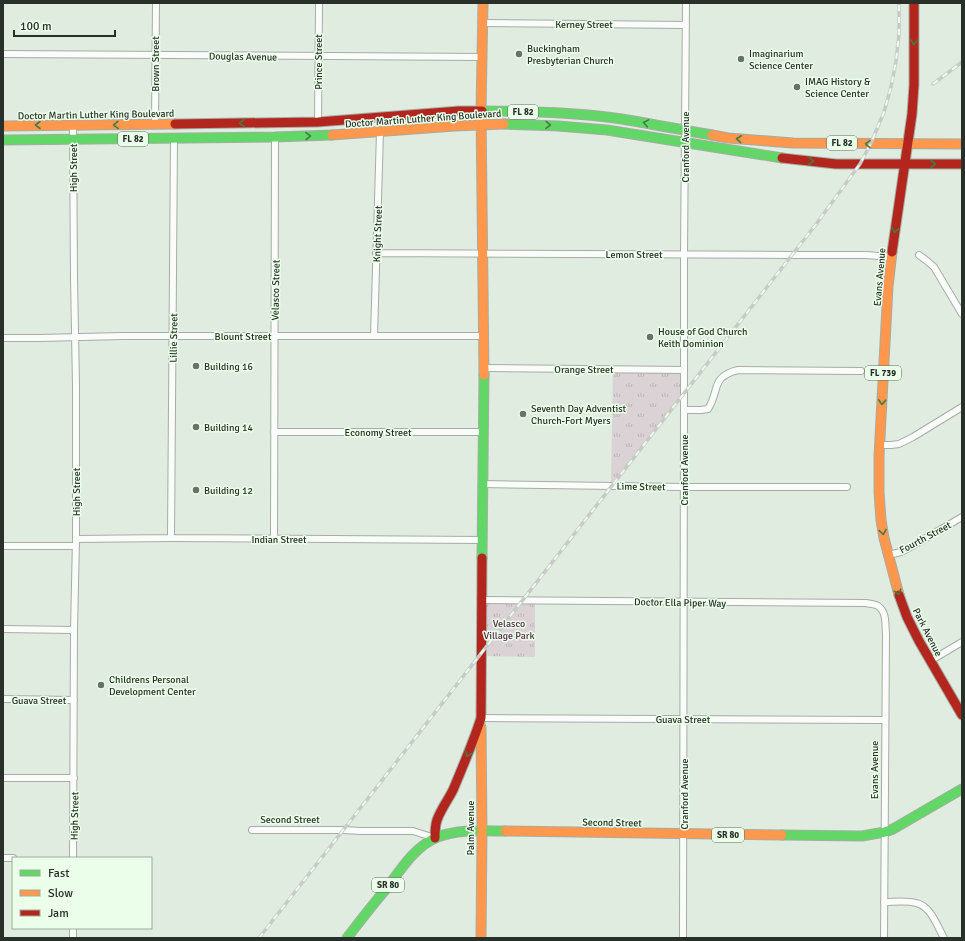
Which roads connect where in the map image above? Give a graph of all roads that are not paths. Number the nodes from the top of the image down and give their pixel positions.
1 (156, 3) edge
2 (319, 3) edge
3 (483, 3) edge
4 (686, 3) edge
5 (914, 3) edge
6 (483, 23) junction
7 (686, 25) junction
8 (3, 54) edge
9 (155, 55) junction
10 (318, 56) junction
11 (483, 57) junction
12 (481, 111) junction
13 (313, 122) junction
14 (260, 123) junction
15 (155, 124) junction
16 (74, 125) junction
17 (482, 125) junction
18 (3, 126) edge
19 (685, 130) junction
20 (380, 132) junction
21 (213, 136) junction
22 (275, 137) junction
23 (174, 138) junction
24 (73, 139) junction
25 (3, 140) edge
26 (685, 142) junction
27 (907, 144) junction
28 (962, 144) edge
29 (904, 164) junction
30 (962, 164) edge
31 (376, 253) junction
32 (483, 254) junction
33 (684, 254) junction
34 (919, 255) dead end
35 (891, 257) junction
36 (962, 314) edge
37 (173, 336) junction
38 (274, 336) junction
39 (374, 336) junction
40 (483, 336) junction
41 (75, 337) junction
42 (3, 338) edge
43 (484, 368) junction
44 (684, 370) junction
45 (861, 371) dead end
46 (962, 407) edge
47 (684, 410) junction
48 (274, 432) junction
49 (483, 432) junction
50 (880, 445) junction
51 (482, 484) junction
52 (684, 487) junction
53 (847, 487) dead end
54 (962, 517) edge
55 (171, 538) junction
56 (76, 539) junction
57 (274, 539) junction
58 (482, 540) junction
59 (3, 546) edge
60 (76, 546) junction
61 (888, 554) junction
62 (482, 600) junction
63 (684, 602) junction
64 (877, 605) joint
65 (3, 630) edge
66 (74, 630) junction
67 (962, 642) edge
68 (930, 661) junction
69 (3, 700) edge
70 (74, 700) junction
71 (962, 715) edge
72 (481, 718) junction
73 (684, 719) junction
74 (885, 720) junction
75 (3, 778) edge
76 (74, 778) junction
77 (962, 789) edge
78 (252, 830) dead end
79 (482, 832) junction
80 (885, 832) junction
81 (684, 834) junction
82 (435, 838) junction
83 (73, 857) edge
84 (884, 902) junction
85 (347, 938) edge
86 (481, 938) edge
87 (683, 938) edge
88 (884, 938) edge
89 (944, 938) edge

1 - 9 street, Brown Street
2 - 10 street, Prince Street
3 - 6 main road, Palm Avenue
4 - 7 street, Cranford Avenue
5 -> 27 main road, Evans Avenue / FL 739
6 - 7 street, Kerney Street
6 - 11 main road, Palm Avenue
7 - 19 street, Cranford Avenue
8 - 9 street, Douglas Avenue
9 - 10 street, Douglas Avenue
9 - 15 street, Brown Street
10 - 11 street, Douglas Avenue
10 - 13 street, Prince Street
11 - 12 main road, Palm Avenue
12 - 13 main road, Doctor Martin Luther King Boulevard / FL 82
12 - 17 main road, Palm Avenue
19 -> 12 main road, Doctor Martin Luther King Boulevard / FL 82
13 - 14 main road, Doctor Martin Luther King Boulevard / FL 82
13 - 22 main road
14 -> 15 main road, Doctor Martin Luther King Boulevard / FL 82
14 - 21 main road
15 -> 16 main road, Doctor Martin Luther King Boulevard / FL 82
16 -> 18 main road, Doctor Martin Luther King Boulevard / FL 82
16 - 24 street, High Street
17 - 20 main road, Doctor Martin Luther King Boulevard / FL 82
17 -> 26 main road, Doctor Martin Luther King Boulevard / FL 82
17 - 32 main road, Palm Avenue
19 - 26 street, Cranford Avenue
27 -> 19 main road, Doctor Martin Luther King Boulevard / FL 82
22 -> 20 main road, Doctor Martin Luther King Boulevard / FL 82
20 - 31 street, Knight Street
21 - 22 main road, Doctor Martin Luther King Boulevard / FL 82
21 - 23 main road, Doctor Martin Luther King Boulevard / FL 82
22 - 38 street, Velasco Street
23 - 24 main road, Doctor Martin Luther King Boulevard / FL 82
23 - 37 street, Lillie Street
24 - 25 main road, Doctor Martin Luther King Boulevard / FL 82
24 - 41 street, High Street
26 -> 29 main road, Doctor Martin Luther King Boulevard / FL 82
26 - 33 street, Cranford Avenue
27 - 28 main road, FL 82
27 - 29 main road, Evans Avenue / FL 739
29 -> 30 main road, Doctor Martin Luther King Boulevard / FL 82
29 -> 35 main road, Evans Avenue / FL 739
31 - 32 street, Lemon Street
31 - 39 street, Knight Street
32 - 33 street, Lemon Street
32 - 40 main road, Palm Avenue
33 - 35 street, Lemon Street
33 - 44 street, Cranford Avenue
34 - 36 street
35 -> 50 main road, Evans Avenue / FL 739
37 - 38 street, Blount Street
37 - 41 street, Blount Street
37 - 55 street, Lillie Street
38 - 39 street, Blount Street
38 - 48 street, Velasco Street
39 - 40 street, Blount Street
40 - 43 main road, Palm Avenue
41 - 42 street, Blount Street
41 - 56 street, High Street
43 - 44 street, Orange Street
43 - 49 main road, Palm Avenue
44 - 47 street, Cranford Avenue
45 - 47 street
46 - 50 street
47 - 52 street, Cranford Avenue
48 - 49 street, Economy Street
48 - 57 street, Velasco Street
49 - 51 main road, Palm Avenue
50 -> 61 main road, Evans Avenue / FL 739
51 - 52 street, Lime Street
51 - 58 main road, Palm Avenue
52 - 53 street, Lime Street
52 - 63 street, Cranford Avenue
54 - 61 street, Fourth Street
55 - 56 street, Indian Street
55 - 57 street, Indian Street
56 - 60 street, High Street
57 - 58 street, Indian Street
58 - 62 main road, Palm Avenue
59 - 60 street
60 - 66 street, High Street
61 -> 68 main road, Park Avenue / FL 739
62 - 63 street, Doctor Ella Piper Way
62 - 72 main road, Palm Avenue
63 - 64 street, Doctor Ella Piper Way
63 - 73 street, Cranford Avenue
64 - 74 street, Evans Avenue
65 - 66 street
66 - 70 street, High Street
67 - 68 street
68 - 71 main road, Park Avenue / FL 739
69 - 70 street, Guava Street
70 - 76 street, High Street
72 - 73 street, Guava Street
72 - 79 main road, Palm Avenue
72 -> 82 main road
73 - 74 street, Guava Street
73 - 81 street, Cranford Avenue
74 - 80 street, Evans Avenue
75 - 76 street
76 - 83 street, High Street
77 - 80 main road, Second Street / SR 80
78 - 82 street, Second Street
79 - 81 main road, Second Street / SR 80
79 - 82 main road, Second Street / SR 80
79 - 86 main road, Palm Avenue
80 - 81 main road, Second Street / SR 80
80 - 84 street, Evans Avenue
81 - 87 street, Cranford Avenue
82 - 85 main road, SR 80
84 - 88 street, Evans Avenue
84 - 89 street

